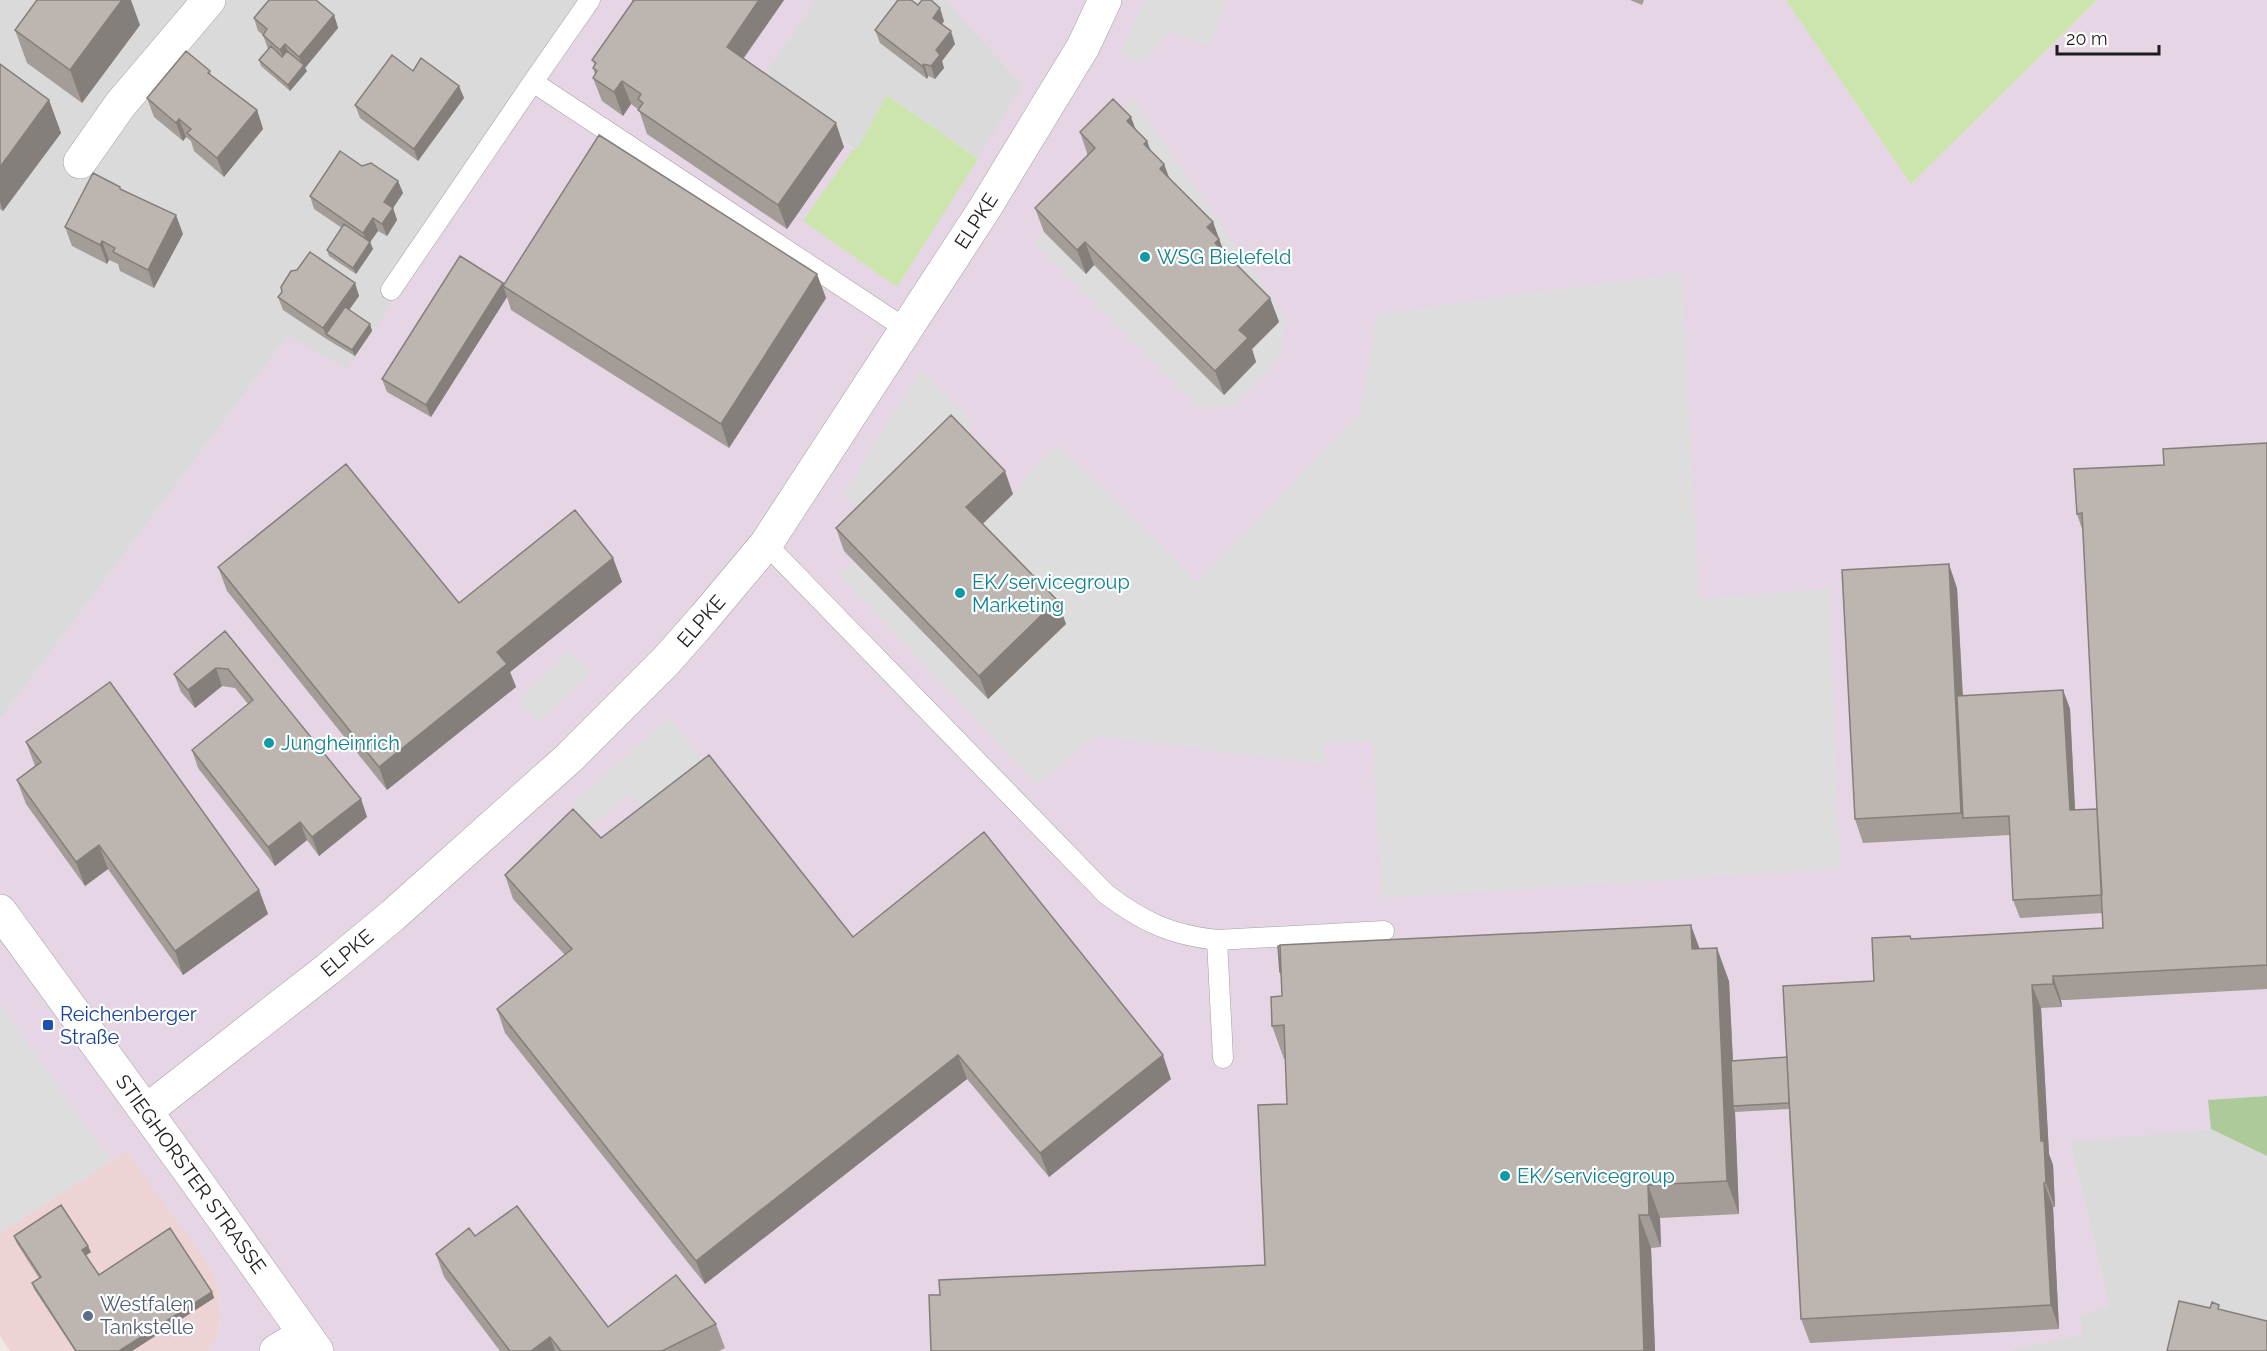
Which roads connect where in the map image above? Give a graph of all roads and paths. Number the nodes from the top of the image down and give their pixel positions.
1 (209, 0) edge
2 (590, 0) edge
3 (1106, 0) edge
4 (533, 82) junction
5 (80, 162) dead end
6 (391, 290) dead end
7 (906, 329) junction
8 (766, 544) junction
9 (0, 911) edge
10 (1384, 931) dead end
11 (1217, 940) junction
12 (1223, 1058) dead end
13 (146, 1111) junction
14 (310, 1343) edge
15 (276, 1351) edge

1 - 5 street
2 - 4 lane
3 - 7 street, ELPKE
4 - 6 lane
4 - 7 lane
7 - 8 street, ELPKE
8 - 11 lane
8 - 13 street, ELPKE
9 - 13 street, STIEGHORSTER STRASSE
10 - 11 lane
11 - 12 lane
13 - 14 street, STIEGHORSTER STRASSE
14 - 15 street

